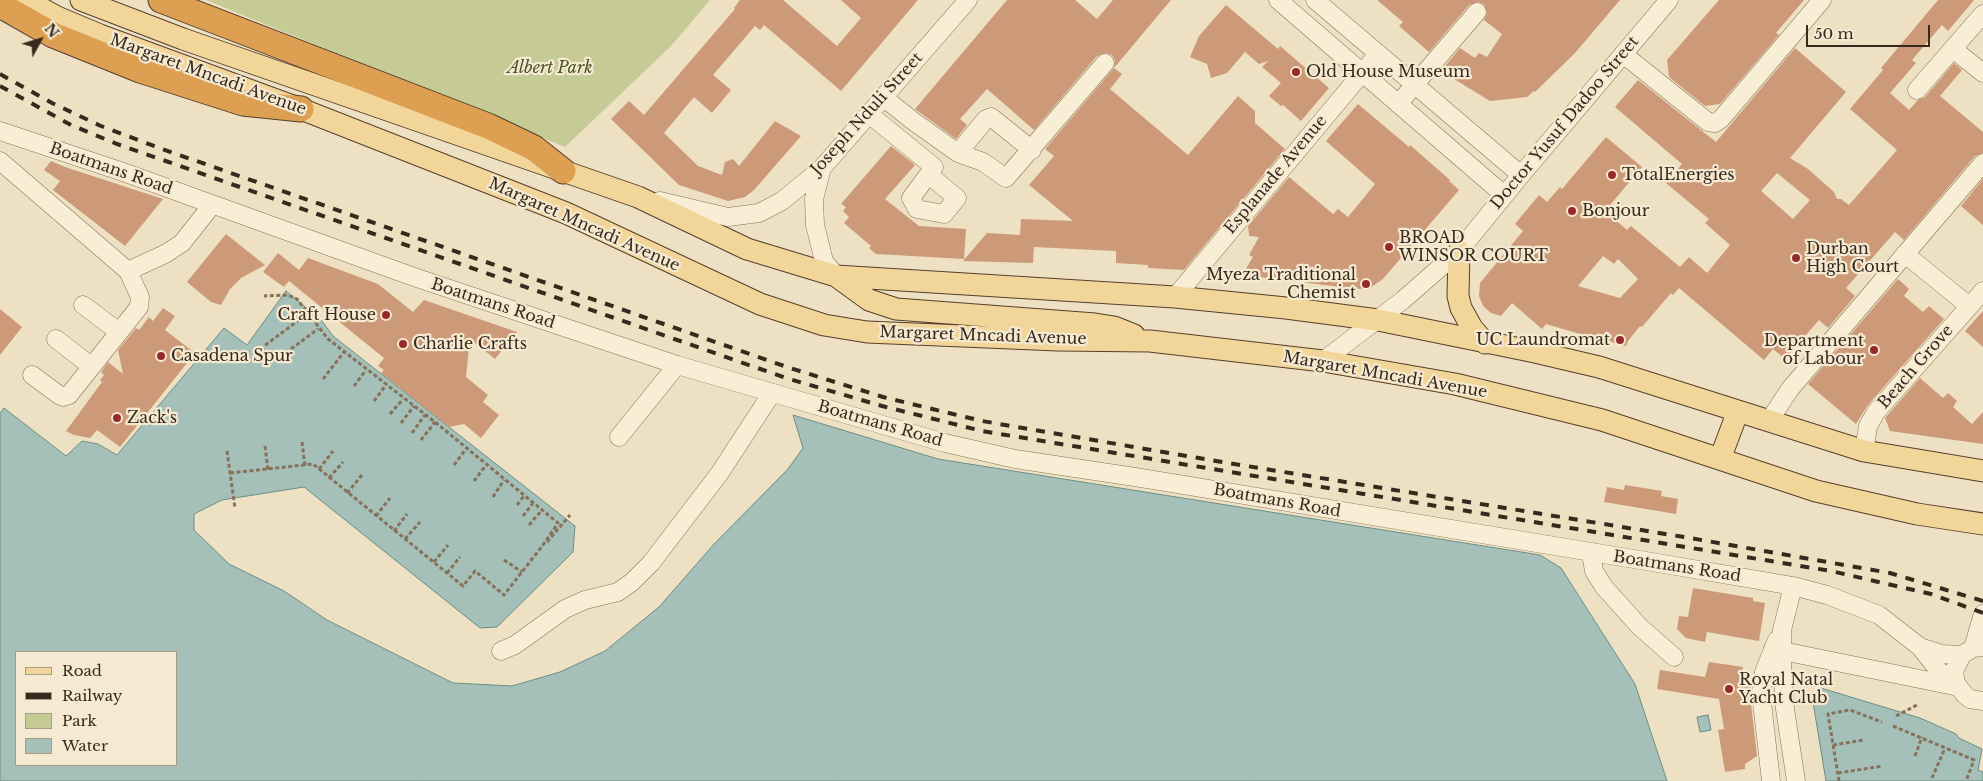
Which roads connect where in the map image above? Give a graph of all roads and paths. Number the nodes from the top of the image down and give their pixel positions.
1 (26, 0) edge
2 (81, 0) edge
3 (161, 0) edge
4 (968, 0) edge
5 (1278, 0) edge
6 (1315, 0) edge
7 (1669, 0) edge
8 (1822, 0) edge
9 (0, 5) edge
10 (1476, 12) dead end
11 (1983, 14) edge
12 (1953, 48) junction
13 (1378, 54) junction
14 (1623, 54) junction
15 (1105, 63) dead end
16 (1362, 73) junction
17 (1983, 73) edge
18 (1415, 85) junction
19 (1917, 90) dead end
20 (883, 97) junction
21 (1398, 104) junction
22 (302, 109) junction
23 (869, 114) junction
24 (0, 131) edge
25 (1032, 150) junction
26 (958, 153) junction
27 (0, 161) edge
28 (1983, 163) edge
29 (822, 168) junction
30 (563, 171) junction
31 (928, 174) dead end
32 (1520, 175) junction
33 (1504, 195) junction
34 (638, 197) junction
35 (212, 205) junction
36 (1459, 251) junction
37 (1905, 254) junction
38 (128, 271) junction
39 (836, 276) junction
40 (1983, 291) edge
41 (264, 296) dead end
42 (1175, 297) junction
43 (83, 305) dead end
44 (1969, 306) junction
45 (307, 314) junction
46 (1378, 320) junction
47 (318, 329) junction
48 (118, 332) junction
49 (56, 339) dead end
50 (1150, 341) junction
51 (1485, 343) junction
52 (260, 349) dead end
53 (291, 349) dead end
54 (344, 352) junction
55 (1323, 361) junction
56 (677, 365) junction
57 (92, 366) junction
58 (366, 370) junction
59 (32, 374) dead end
60 (323, 379) dead end
61 (386, 385) junction
62 (354, 386) dead end
63 (772, 393) junction
64 (404, 399) junction
65 (374, 401) dead end
66 (414, 406) junction
67 (1738, 411) junction
68 (390, 414) dead end
69 (425, 415) junction
70 (1769, 421) junction
71 (435, 422) junction
72 (401, 423) dead end
73 (412, 433) dead end
74 (619, 438) dead end
75 (421, 440) dead end
76 (302, 442) dead end
77 (265, 446) dead end
78 (466, 449) junction
79 (227, 451) dead end
80 (333, 451) dead end
81 (1864, 451) junction
82 (1720, 460) junction
83 (343, 462) dead end
84 (454, 465) dead end
85 (305, 466) junction
86 (486, 466) junction
87 (319, 469) junction
88 (268, 470) junction
89 (1983, 471) edge
90 (230, 473) junction
91 (362, 475) dead end
92 (330, 478) junction
93 (504, 480) junction
94 (474, 482) dead end
95 (347, 493) junction
96 (524, 496) junction
97 (493, 497) dead end
98 (390, 498) dead end
99 (533, 503) junction
100 (517, 505) dead end
101 (235, 508) dead end
102 (542, 510) junction
103 (407, 514) dead end
104 (570, 515) dead end
105 (376, 516) junction
106 (523, 516) dead end
107 (420, 522) dead end
108 (1974, 522) edge
109 (529, 525) dead end
110 (394, 531) junction
111 (405, 539) junction
112 (1983, 542) edge
113 (448, 546) dead end
114 (543, 546) junction
115 (1591, 553) junction
116 (460, 557) dead end
117 (504, 560) dead end
118 (434, 562) junction
119 (447, 572) junction
120 (522, 572) junction
121 (1793, 586) junction
122 (1983, 614) edge
123 (1920, 647) junction
124 (1777, 650) junction
125 (1973, 650) edge
126 (502, 651) dead end
127 (1674, 657) dead end
128 (1957, 684) junction
129 (1983, 701) edge
130 (1917, 705) dead end
131 (1896, 716) dead end
132 (1882, 722) dead end
133 (1893, 726) dead end
134 (1922, 738) junction
135 (1864, 740) dead end
136 (1833, 744) junction
137 (1945, 748) junction
138 (1915, 756) dead end
139 (1883, 766) dead end
140 (1838, 773) junction
141 (1932, 778) dead end
142 (1771, 781) edge
143 (1796, 781) edge
144 (1839, 781) edge
145 (1966, 781) edge

1 - 22 main road, Margaret Mncadi Avenue
2 - 30 main road, Margaret Mncadi Avenue
3 - 30 highway
4 - 20 street, Joseph Nduli Street
5 - 16 street
6 - 13 street
7 - 14 street, Doctor Yusuf Dadoo Street
8 - 14 street
9 - 22 highway
10 - 18 street
11 - 12 street
12 - 17 street
12 - 19 street
13 - 16 street, Esplanade Avenue
13 - 18 street
14 - 32 street, Doctor Yusuf Dadoo Street
15 - 25 street
16 - 21 street
16 - 42 street, Esplanade Avenue
18 - 21 street
18 - 32 street
20 - 23 street, Joseph Nduli Street
20 - 26 street
21 - 33 street
22 - 50 main road, Margaret Mncadi Avenue
23 - 29 street, Joseph Nduli Street
23 - 31 street
24 - 35 street, Boatmans Road
25 - 26 street
25 - 26 street
27 - 38 street
28 - 37 street
29 - 34 street, Joseph Nduli Street
29 - 39 street
30 - 34 main road, Margaret Mncadi Avenue
32 - 33 street, Doctor Yusuf Dadoo Street
33 - 36 street, Doctor Yusuf Dadoo Street
34 - 39 main road, Margaret Mncadi Avenue
35 - 38 street
35 - 56 street, Boatmans Road
36 - 46 street, Doctor Yusuf Dadoo Street
36 - 51 main road
37 - 44 street
37 - 70 street
38 - 48 street
39 - 42 main road, Margaret Mncadi Avenue
39 - 50 main road
40 - 44 street, Beach Grove
41 - 45 path
42 - 46 main road, Margaret Mncadi Avenue
43 - 48 street
44 - 81 street, Beach Grove
45 - 47 path
45 - 52 path
46 - 51 main road, Margaret Mncadi Avenue
46 - 55 street, Doctor Yusuf Dadoo Street
47 - 53 path
47 - 54 path
48 - 57 street
49 - 57 street
50 - 55 main road, Margaret Mncadi Avenue
51 - 67 main road, Margaret Mncadi Avenue
54 - 58 path
54 - 60 path
55 - 82 main road, Margaret Mncadi Avenue
56 - 63 street, Boatmans Road
56 - 74 street
57 - 59 street
58 - 61 path
58 - 62 path
61 - 64 path
61 - 65 path
63 - 115 street, Boatmans Road
63 - 126 street
64 - 66 path
64 - 68 path
66 - 69 path
66 - 72 path
67 - 70 main road, Margaret Mncadi Avenue
67 - 82 main road
69 - 71 path
69 - 73 path
70 - 81 main road, Margaret Mncadi Avenue
71 - 75 path
71 - 78 path
76 - 85 path
77 - 88 path
78 - 84 path
78 - 86 path
79 - 90 path
80 - 87 path
81 - 89 main road, Margaret Mncadi Avenue
82 - 108 main road, Margaret Mncadi Avenue
83 - 92 path
85 - 87 path
85 - 88 path
86 - 93 path
86 - 94 path
87 - 92 path
88 - 90 path
90 - 101 path
91 - 95 path
92 - 95 path
93 - 96 path
93 - 97 path
95 - 105 path
96 - 99 path
96 - 100 path
98 - 105 path
99 - 102 path
99 - 106 path
102 - 109 path
102 - 114 path
103 - 110 path
104 - 114 path
105 - 110 path
107 - 111 path
108 - 112 main road
110 - 111 path
111 - 118 path
113 - 118 path
114 - 120 path
115 - 121 street, Boatmans Road
115 - 127 street
116 - 119 path
117 - 120 path
118 - 119 path
119 - 120 path
121 - 123 street, Boatmans Road
121 - 124 street
122 - 125 street
123 - 125 street
123 - 128 street
124 - 128 street
124 - 142 street
124 - 143 street
125 - 128 street
128 - 129 street
130 - 131 path
132 - 136 path
133 - 134 path
134 - 137 path
134 - 138 path
135 - 136 path
136 - 140 path
137 - 141 path
137 - 145 path
139 - 140 path
140 - 144 path

